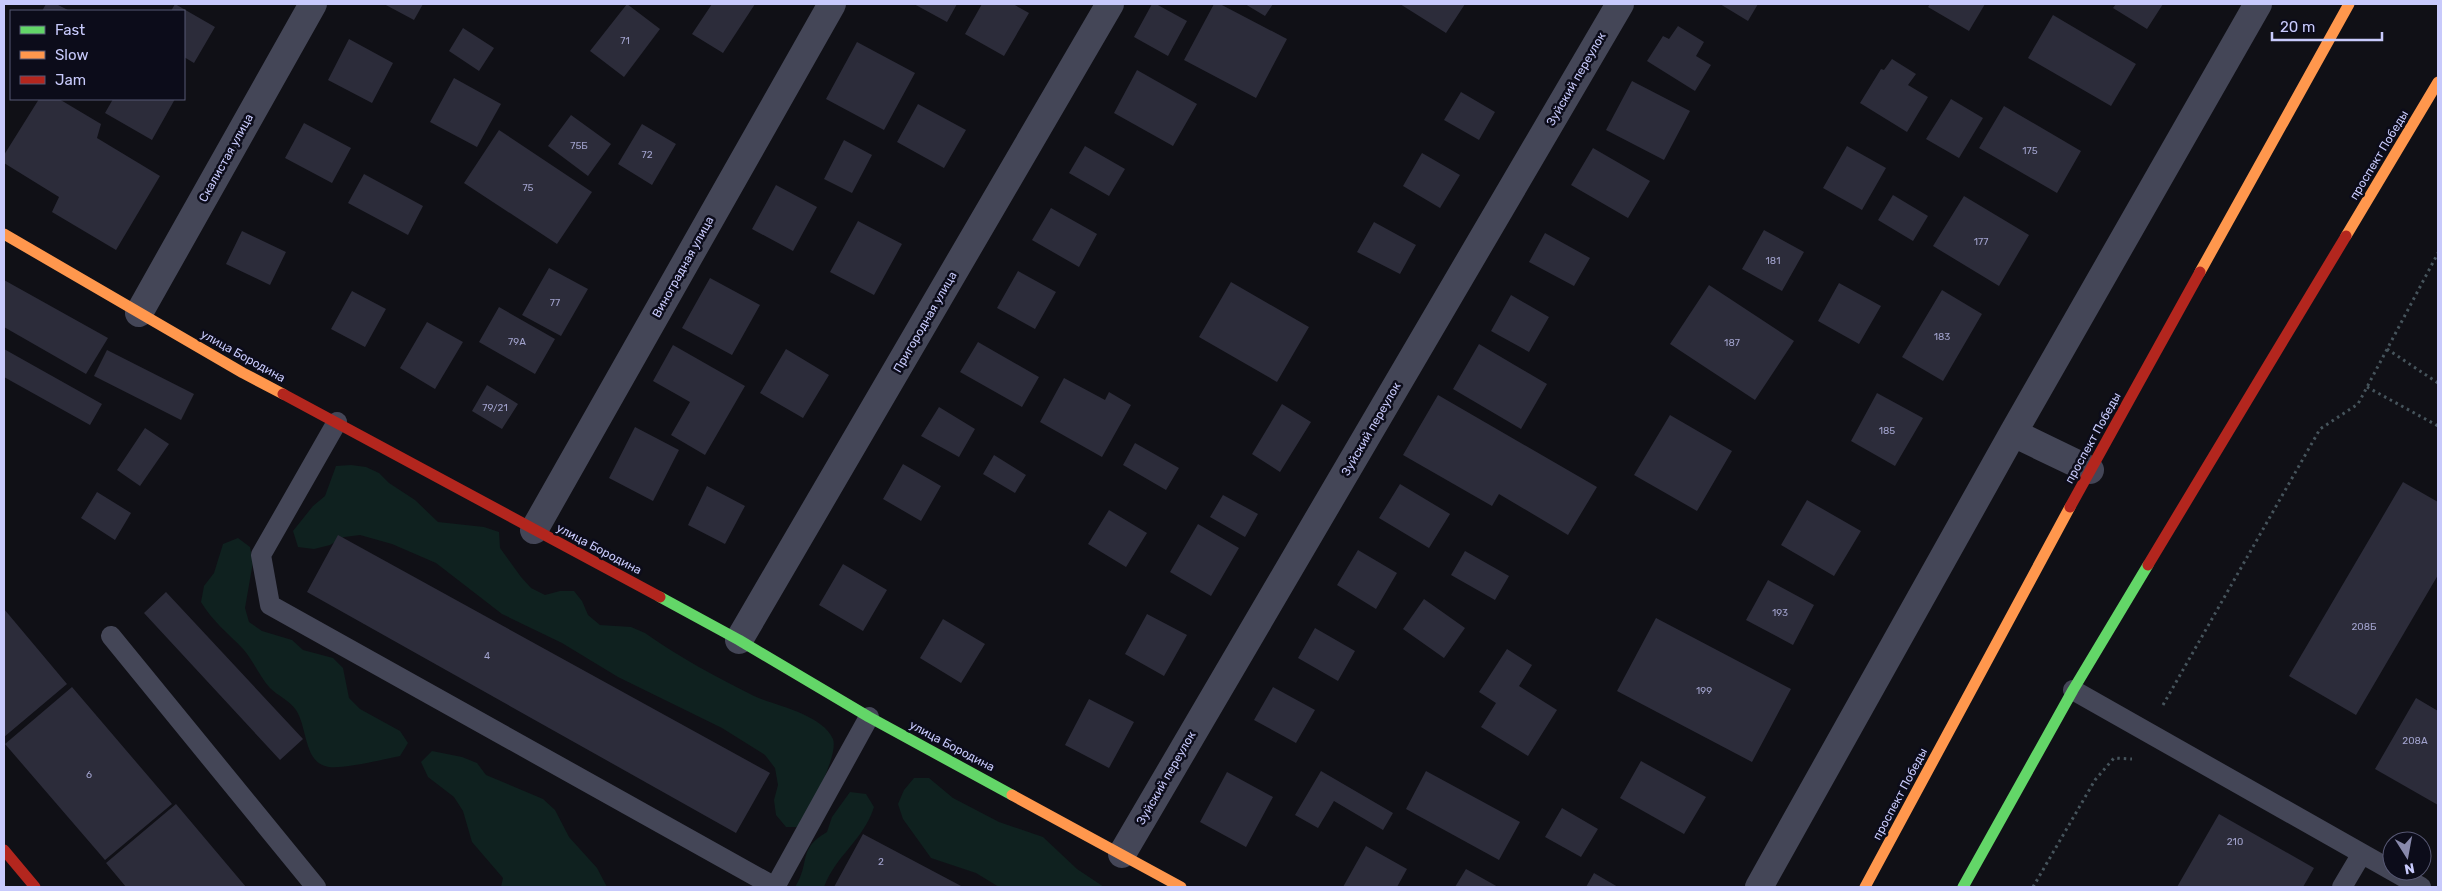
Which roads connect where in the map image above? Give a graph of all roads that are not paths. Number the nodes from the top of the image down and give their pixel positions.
1 (313, 4) edge
2 (832, 4) edge
3 (1110, 4) edge
4 (1620, 4) edge
5 (2258, 4) edge
6 (2349, 4) edge
7 (2438, 82) edge
8 (4, 234) edge
9 (139, 313) junction
10 (337, 422) junction
11 (2014, 433) junction
12 (2090, 470) junction
13 (534, 530) junction
14 (111, 636) dead end
15 (740, 640) junction
16 (2073, 690) junction
17 (869, 717) junction
18 (4, 850) edge
19 (1122, 854) junction
20 (2362, 855) junction
21 (36, 887) edge
22 (316, 887) edge
23 (775, 887) edge
24 (1182, 887) edge
25 (1759, 887) edge
26 (1865, 887) edge
27 (1963, 887) edge
28 (2342, 887) edge
29 (2421, 887) edge

1 - 9 street, Скалистая улица
2 - 13 street, Виноградная улица
3 - 15 street, Пригородная улица
4 - 19 street, Зуйский переулок
5 - 11 street
6 - 12 main road, проспект Победы
7 - 16 main road, проспект Победы
8 - 9 main road, улица Бородина
9 - 10 main road, улица Бородина
10 - 13 main road, улица Бородина
10 - 23 lane
11 - 12 street
11 - 25 street
12 - 26 main road, проспект Победы
13 - 15 main road, улица Бородина
14 - 22 lane
15 - 17 main road, улица Бородина
16 - 20 lane
16 - 27 main road, проспект Победы
17 - 19 main road, улица Бородина
17 - 23 lane
18 - 21 main road
19 - 24 main road, улица Бородина
20 - 28 lane
20 - 29 lane

